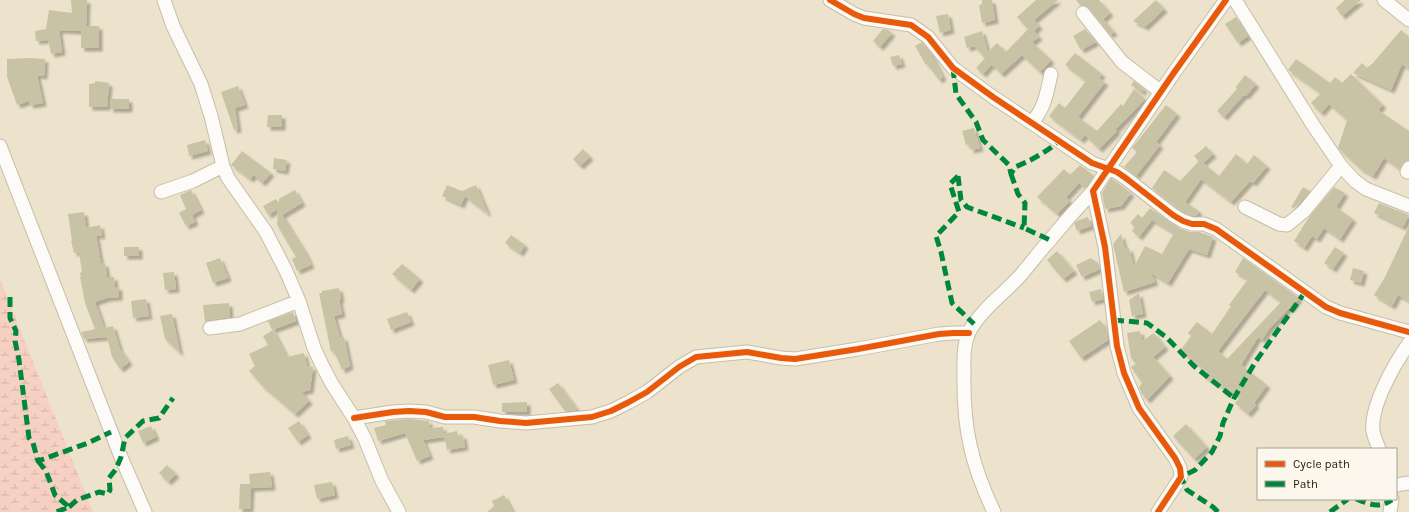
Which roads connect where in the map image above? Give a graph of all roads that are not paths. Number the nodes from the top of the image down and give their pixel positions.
1 (164, 0) edge
2 (830, 0) edge
3 (1226, 0) edge
4 (1235, 0) edge
5 (1384, 0) edge
6 (1083, 12) dead end
7 (1409, 20) edge
8 (1051, 74) dead end
9 (1160, 92) junction
10 (1032, 122) junction
11 (0, 146) edge
12 (223, 166) junction
13 (1341, 166) junction
14 (1108, 169) junction
15 (1093, 190) junction
16 (161, 192) dead end
17 (1409, 206) edge
18 (1245, 207) dead end
19 (299, 301) junction
20 (210, 328) dead end
21 (1409, 332) edge
22 (969, 333) junction
23 (1409, 343) edge
24 (354, 418) junction
25 (1379, 448) edge
26 (1409, 483) edge
27 (1397, 485) edge
28 (1392, 500) edge
29 (145, 512) edge
30 (399, 512) edge
31 (994, 512) edge
32 (1158, 512) edge
33 (1390, 512) edge

1 - 12 street
2 - 10 street
3 - 9 street
4 - 13 street
5 - 7 street
6 - 9 street
8 - 10 street
9 - 14 street
10 - 14 street
11 - 29 street
12 - 16 street
12 - 19 street
13 - 17 street
13 - 18 street
14 - 15 street
14 - 21 street
15 - 22 street
15 - 32 street
19 - 20 street
19 - 24 street
22 - 24 street
22 - 31 street
23 - 25 street
24 - 30 street
26 - 27 street
28 - 33 street

